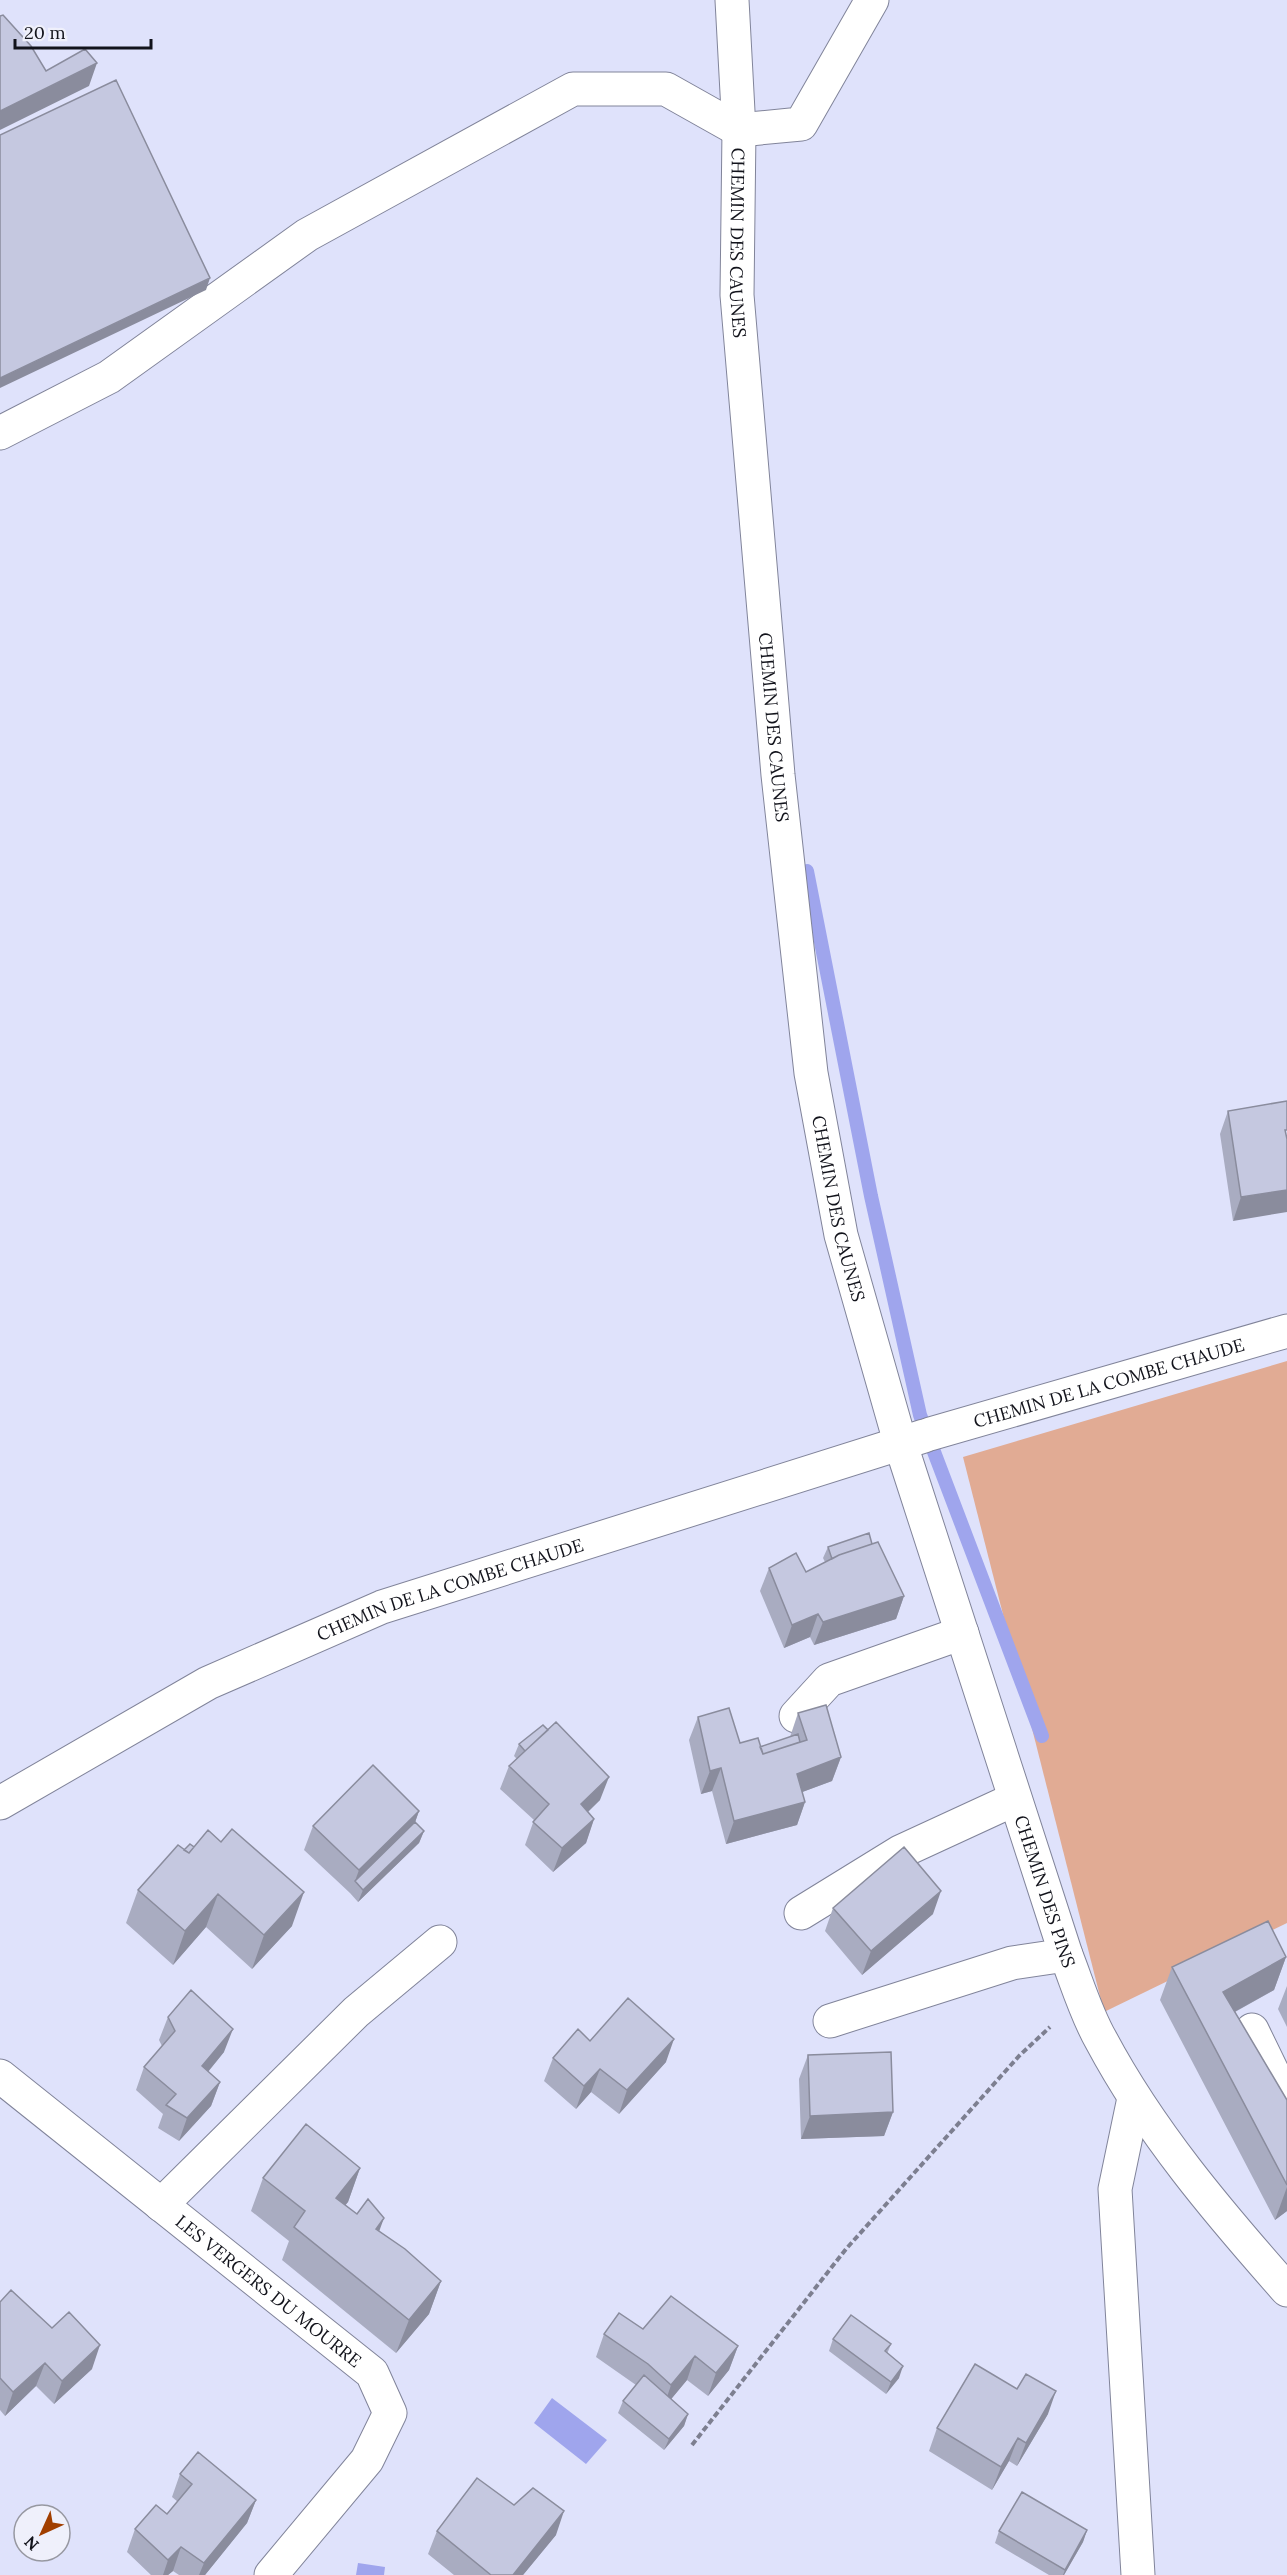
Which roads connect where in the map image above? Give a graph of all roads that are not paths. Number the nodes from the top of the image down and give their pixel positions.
1 (732, 0) edge
2 (872, 0) edge
3 (739, 130) junction
4 (0, 433) edge
5 (1287, 1331) edge
6 (918, 1437) junction
7 (962, 1633) junction
8 (796, 1716) edge
9 (1016, 1799) junction
10 (0, 1803) edge
11 (801, 1913) dead end
12 (440, 1942) dead end
13 (1066, 1955) junction
14 (830, 2021) dead end
15 (1252, 2030) dead end
16 (0, 2076) edge
17 (1134, 2098) junction
18 (1287, 2102) edge
19 (162, 2205) junction
20 (1287, 2290) edge
21 (272, 2575) edge
22 (1138, 2575) edge

1 - 3 street, CHEMIN DES CAUNES
2 - 3 street
3 - 4 street
3 - 6 street, CHEMIN DES CAUNES
5 - 6 street, CHEMIN DE LA COMBE CHAUDE
6 - 7 street, CHEMIN DES PINS
6 - 10 street, CHEMIN DE LA COMBE CHAUDE
7 - 8 street
7 - 9 street, CHEMIN DES PINS
9 - 11 street
9 - 13 street, CHEMIN DES PINS
12 - 19 street
13 - 14 street
13 - 17 street, CHEMIN DES PINS
15 - 18 street
16 - 19 street, LES VERGERS DU MOURRE
17 - 20 street, CHEMIN DES PINS
17 - 22 street
19 - 21 street, LES VERGERS DU MOURRE

